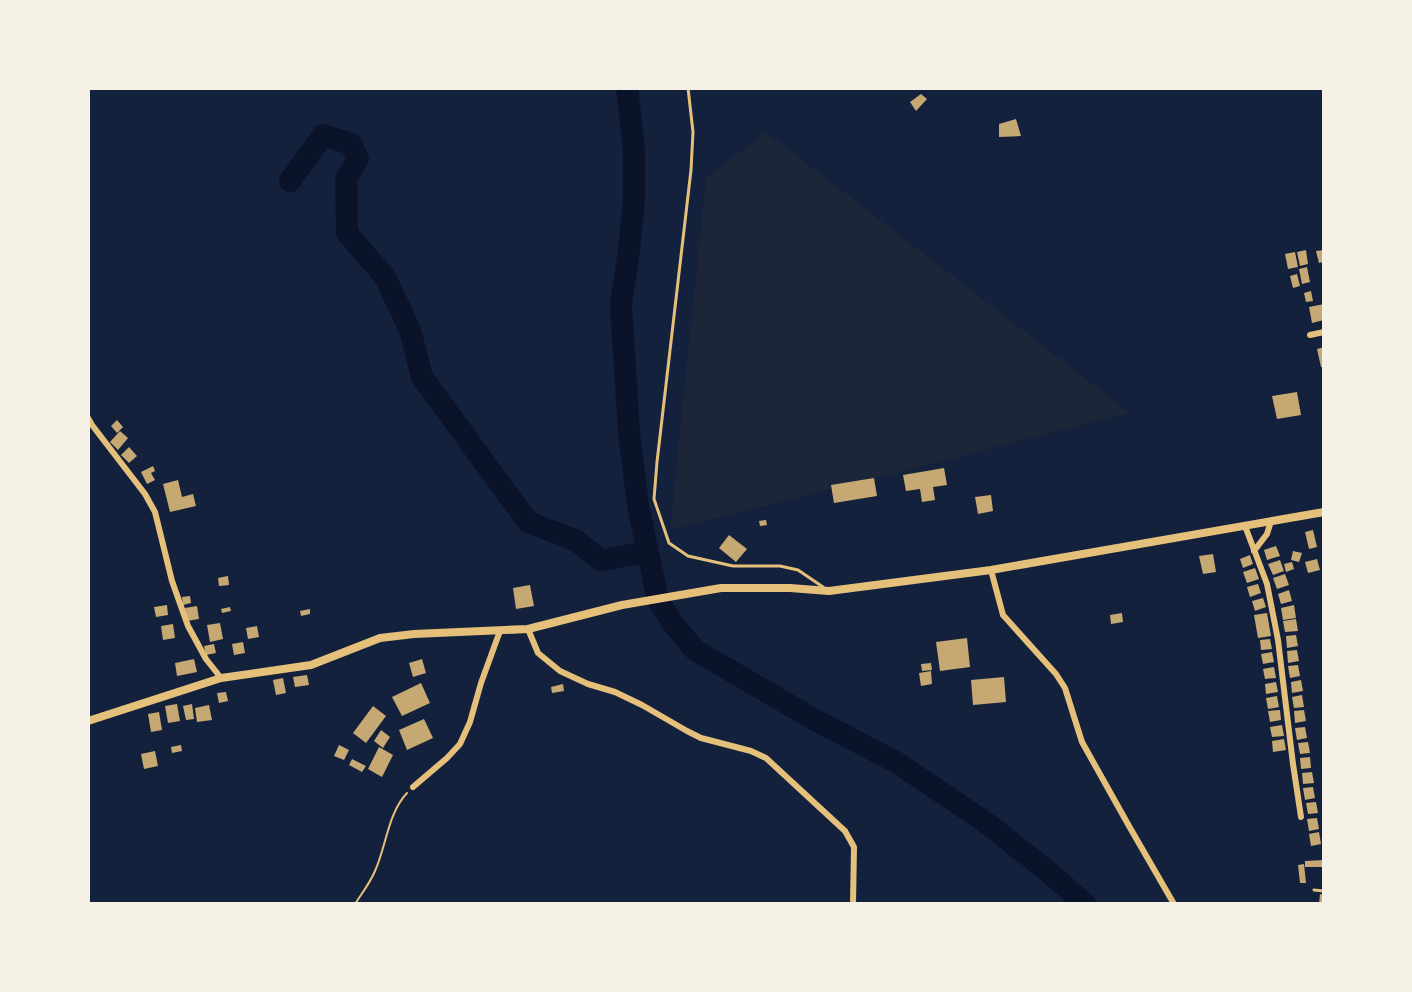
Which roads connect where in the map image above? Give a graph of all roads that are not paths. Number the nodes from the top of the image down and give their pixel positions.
1 (688, 88) edge
2 (1323, 332) edge
3 (1310, 335) dead end
4 (88, 418) edge
5 (1323, 512) edge
6 (1271, 521) junction
7 (1245, 526) junction
8 (1254, 551) junction
9 (991, 570) junction
10 (829, 591) junction
11 (528, 629) junction
12 (500, 631) junction
13 (221, 678) junction
14 (88, 721) edge
15 (413, 787) road end
16 (1301, 817) dead end
17 (1314, 890) dead end
18 (1323, 891) edge
19 (853, 903) edge
20 (1174, 903) edge

1 - 10 lane
2 - 3 street
4 - 13 street
5 - 6 street
6 - 7 street
6 - 8 street
7 - 8 street
7 - 9 street
8 - 16 street
9 - 10 street
9 - 20 street
10 - 11 street
11 - 12 street
11 - 19 street
12 - 13 street
12 - 15 street
13 - 14 street
17 - 18 lane

